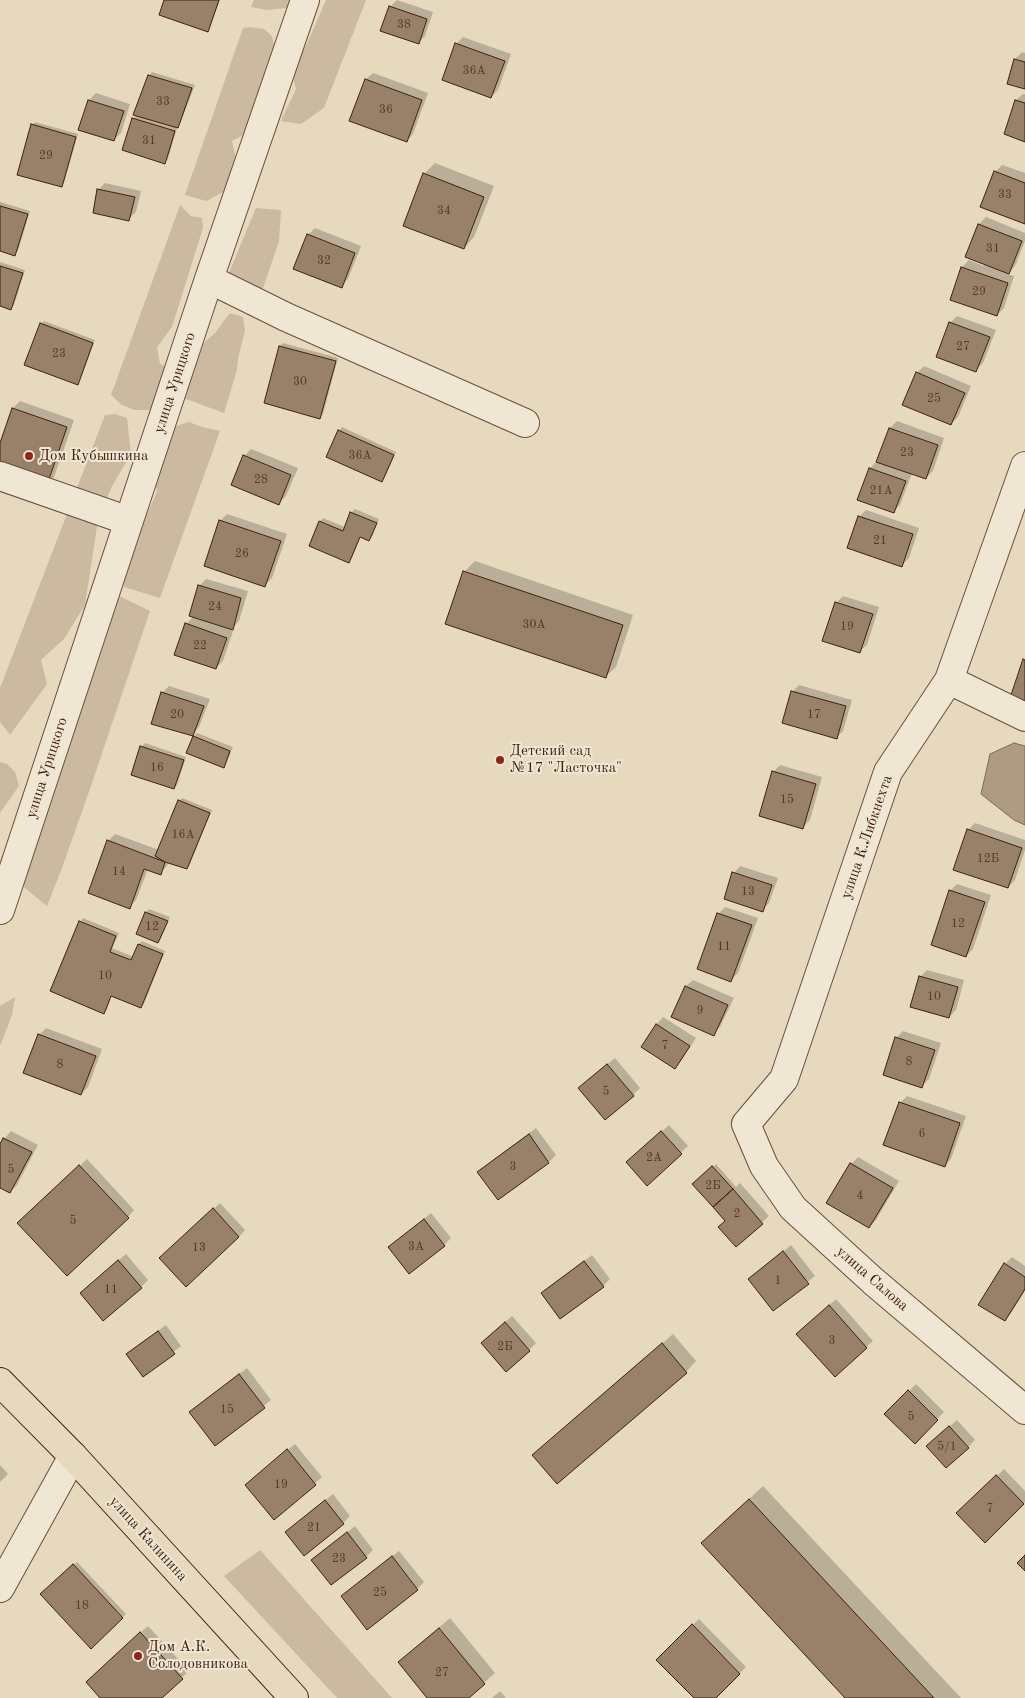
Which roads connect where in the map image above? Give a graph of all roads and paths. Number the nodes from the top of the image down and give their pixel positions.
1 (305, 0) edge
2 (209, 279) junction
3 (525, 423) dead end
4 (1025, 466) edge
5 (0, 476) edge
6 (129, 522) junction
7 (949, 680) junction
8 (1025, 718) edge
9 (0, 910) edge
10 (746, 1124) joint
11 (0, 1382) edge
12 (1025, 1410) edge
13 (73, 1456) junction
14 (0, 1588) edge
15 (294, 1698) edge

1 - 2 street, улица Урицкого
2 - 3 street
2 - 6 street, улица Урицкого
4 - 7 street, улица К.Либкнехта
5 - 6 street
6 - 9 street, улица Урицкого
7 - 8 street
7 - 10 street, улица К.Либкнехта
10 - 12 street, улица Салова
11 - 13 main road, улица Калинина
13 - 14 street
13 - 15 main road, улица Калинина

